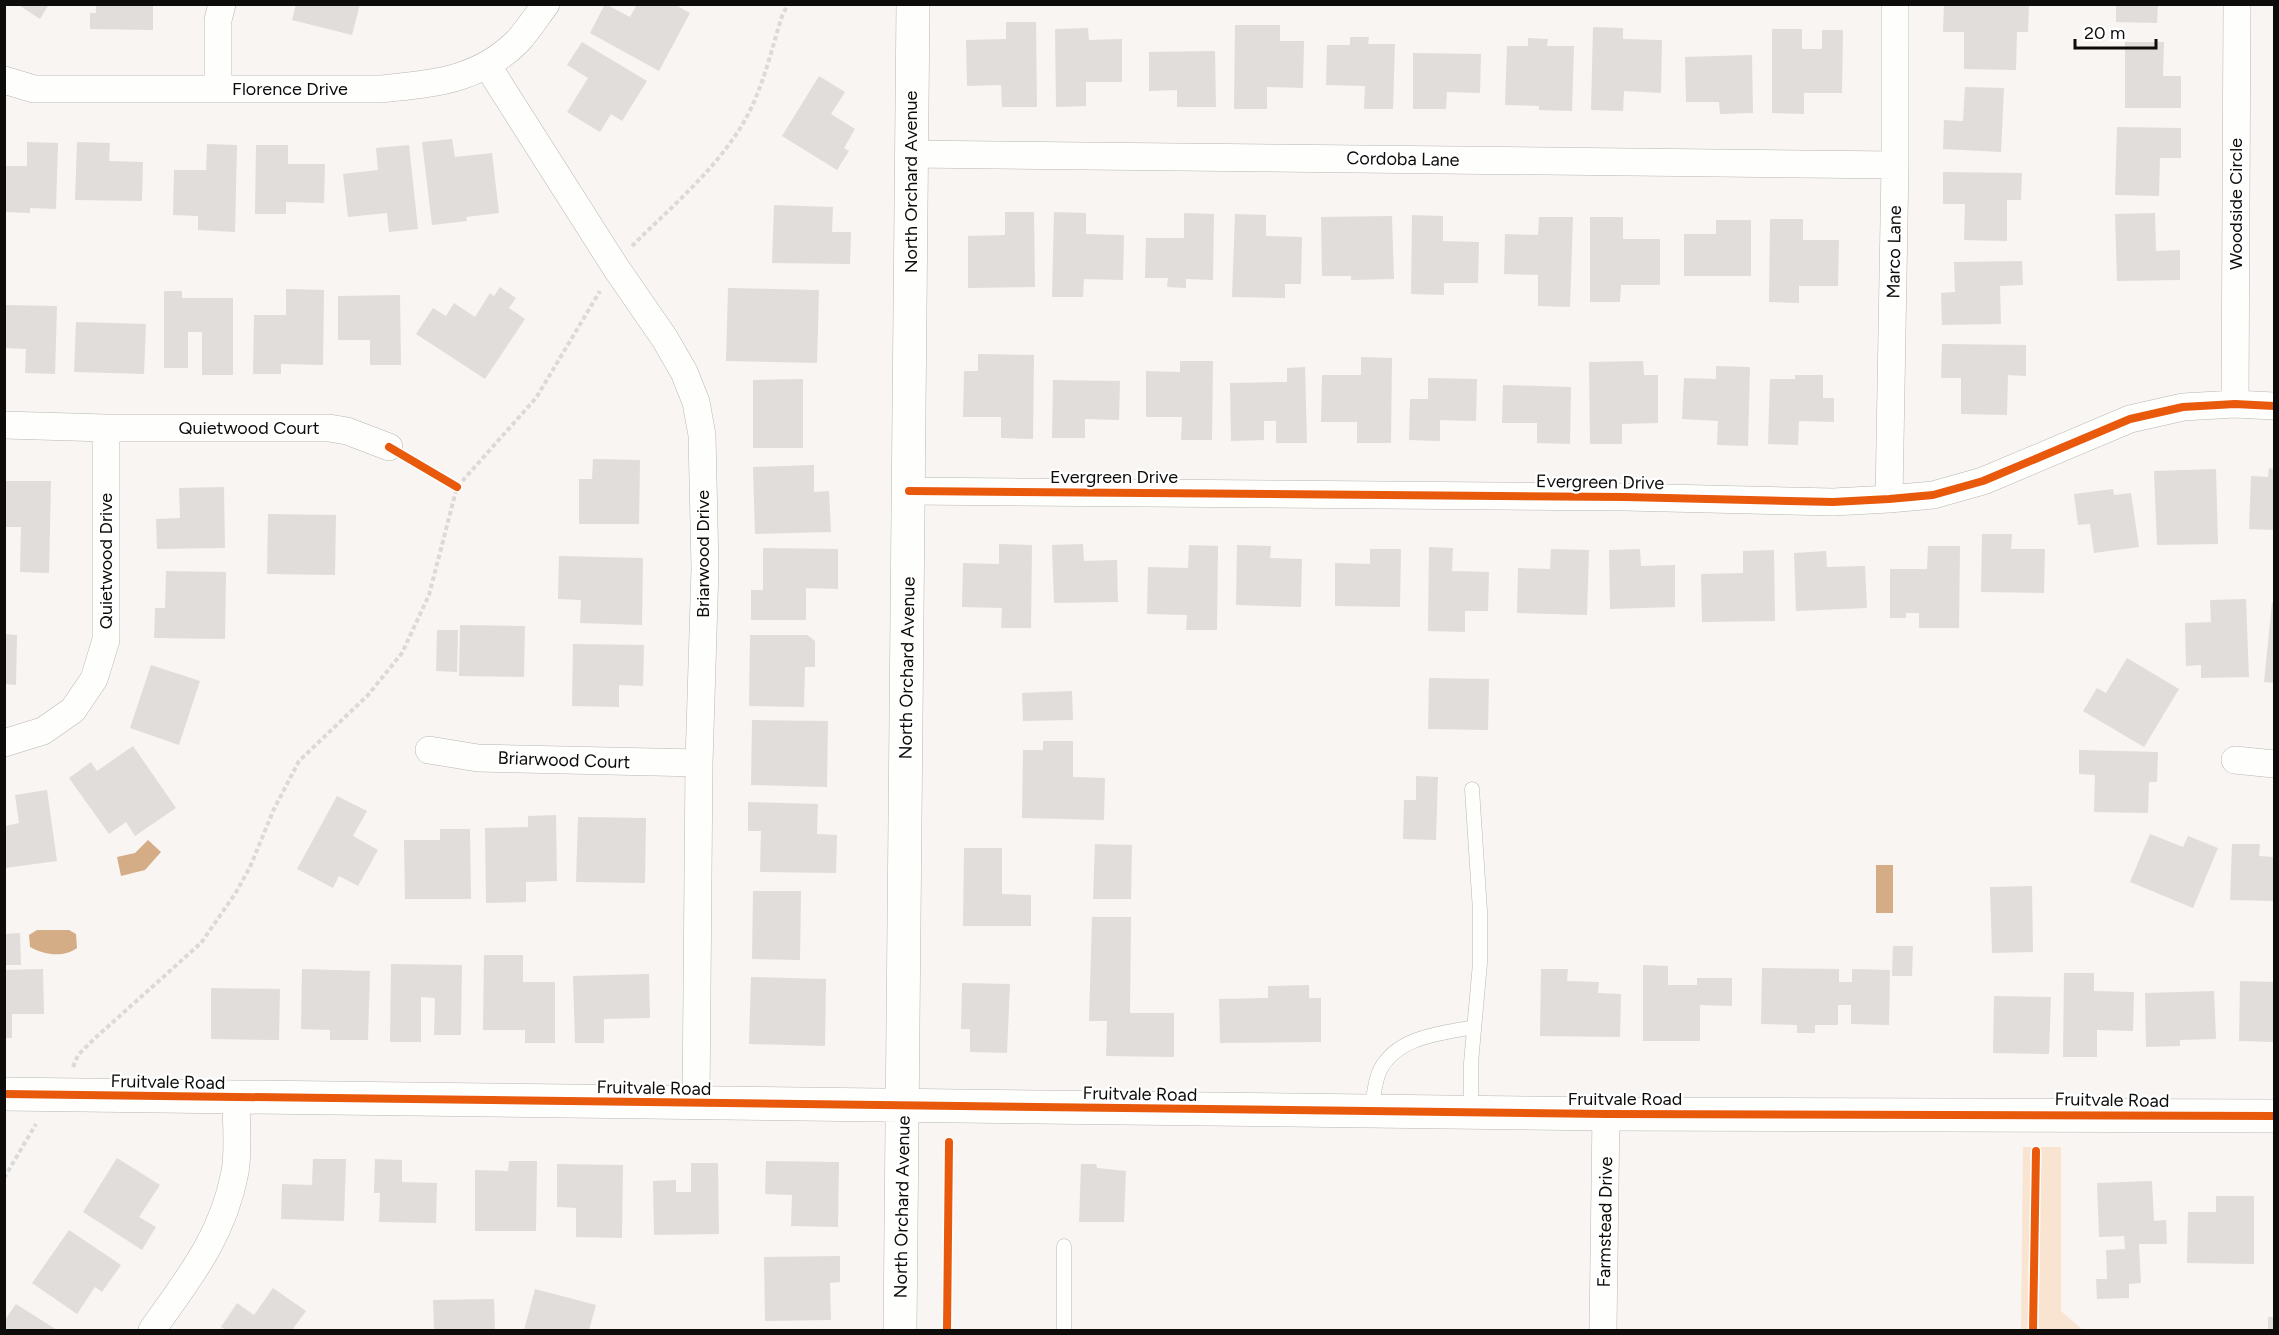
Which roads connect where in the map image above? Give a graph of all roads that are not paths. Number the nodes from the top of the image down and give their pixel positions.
1 (222, 4) edge
2 (546, 4) edge
3 (913, 4) edge
4 (1894, 4) edge
5 (2237, 4) edge
6 (487, 65) junction
7 (4, 81) edge
8 (218, 89) junction
9 (911, 154) junction
10 (1895, 165) junction
11 (2235, 404) junction
12 (2274, 406) edge
13 (4, 425) edge
14 (106, 428) junction
15 (389, 447) dead end
16 (909, 491) junction
17 (1889, 499) junction
18 (4, 743) edge
19 (429, 750) dead end
20 (2235, 760) dead end
21 (699, 763) junction
22 (2274, 764) edge
23 (1472, 789) dead end
24 (1474, 1028) junction
25 (4, 1094) edge
26 (236, 1098) junction
27 (696, 1103) junction
28 (903, 1104) junction
29 (1371, 1112) junction
30 (1471, 1113) junction
31 (1606, 1114) junction
32 (2274, 1116) edge
33 (1064, 1246) dead end
34 (152, 1330) edge
35 (900, 1330) edge
36 (1064, 1330) edge
37 (1603, 1330) edge

1 - 8 street
2 - 6 street, Florence Drive
3 - 9 street, North Orchard Avenue
4 - 10 street, Marco Lane
5 - 11 street, Woodside Circle
6 - 8 street, Florence Drive
6 - 21 street, Briarwood Drive
7 - 8 street, Florence Drive
9 - 10 street, Cordoba Lane
9 - 16 street, North Orchard Avenue
10 - 17 street, Marco Lane
11 - 12 street, Evergreen Drive
11 - 17 street, Evergreen Drive
13 - 14 street
14 - 15 street, Quietwood Court
14 - 18 street, Quietwood Drive
16 - 17 street, Evergreen Drive
16 - 28 street, North Orchard Avenue
19 - 21 street, Briarwood Court
20 - 22 street
21 - 27 street, Briarwood Drive
23 - 24 lane
24 - 29 lane
24 - 30 lane
25 - 26 street, Fruitvale Road
26 - 27 street, Fruitvale Road
26 - 34 street
27 - 28 street, Fruitvale Road
28 - 29 street, Fruitvale Road
28 - 35 street, North Orchard Avenue
29 - 30 street, Fruitvale Road
30 - 31 street, Fruitvale Road
31 - 32 street, Fruitvale Road
31 - 37 street, Farmstead Drive
33 - 36 lane

